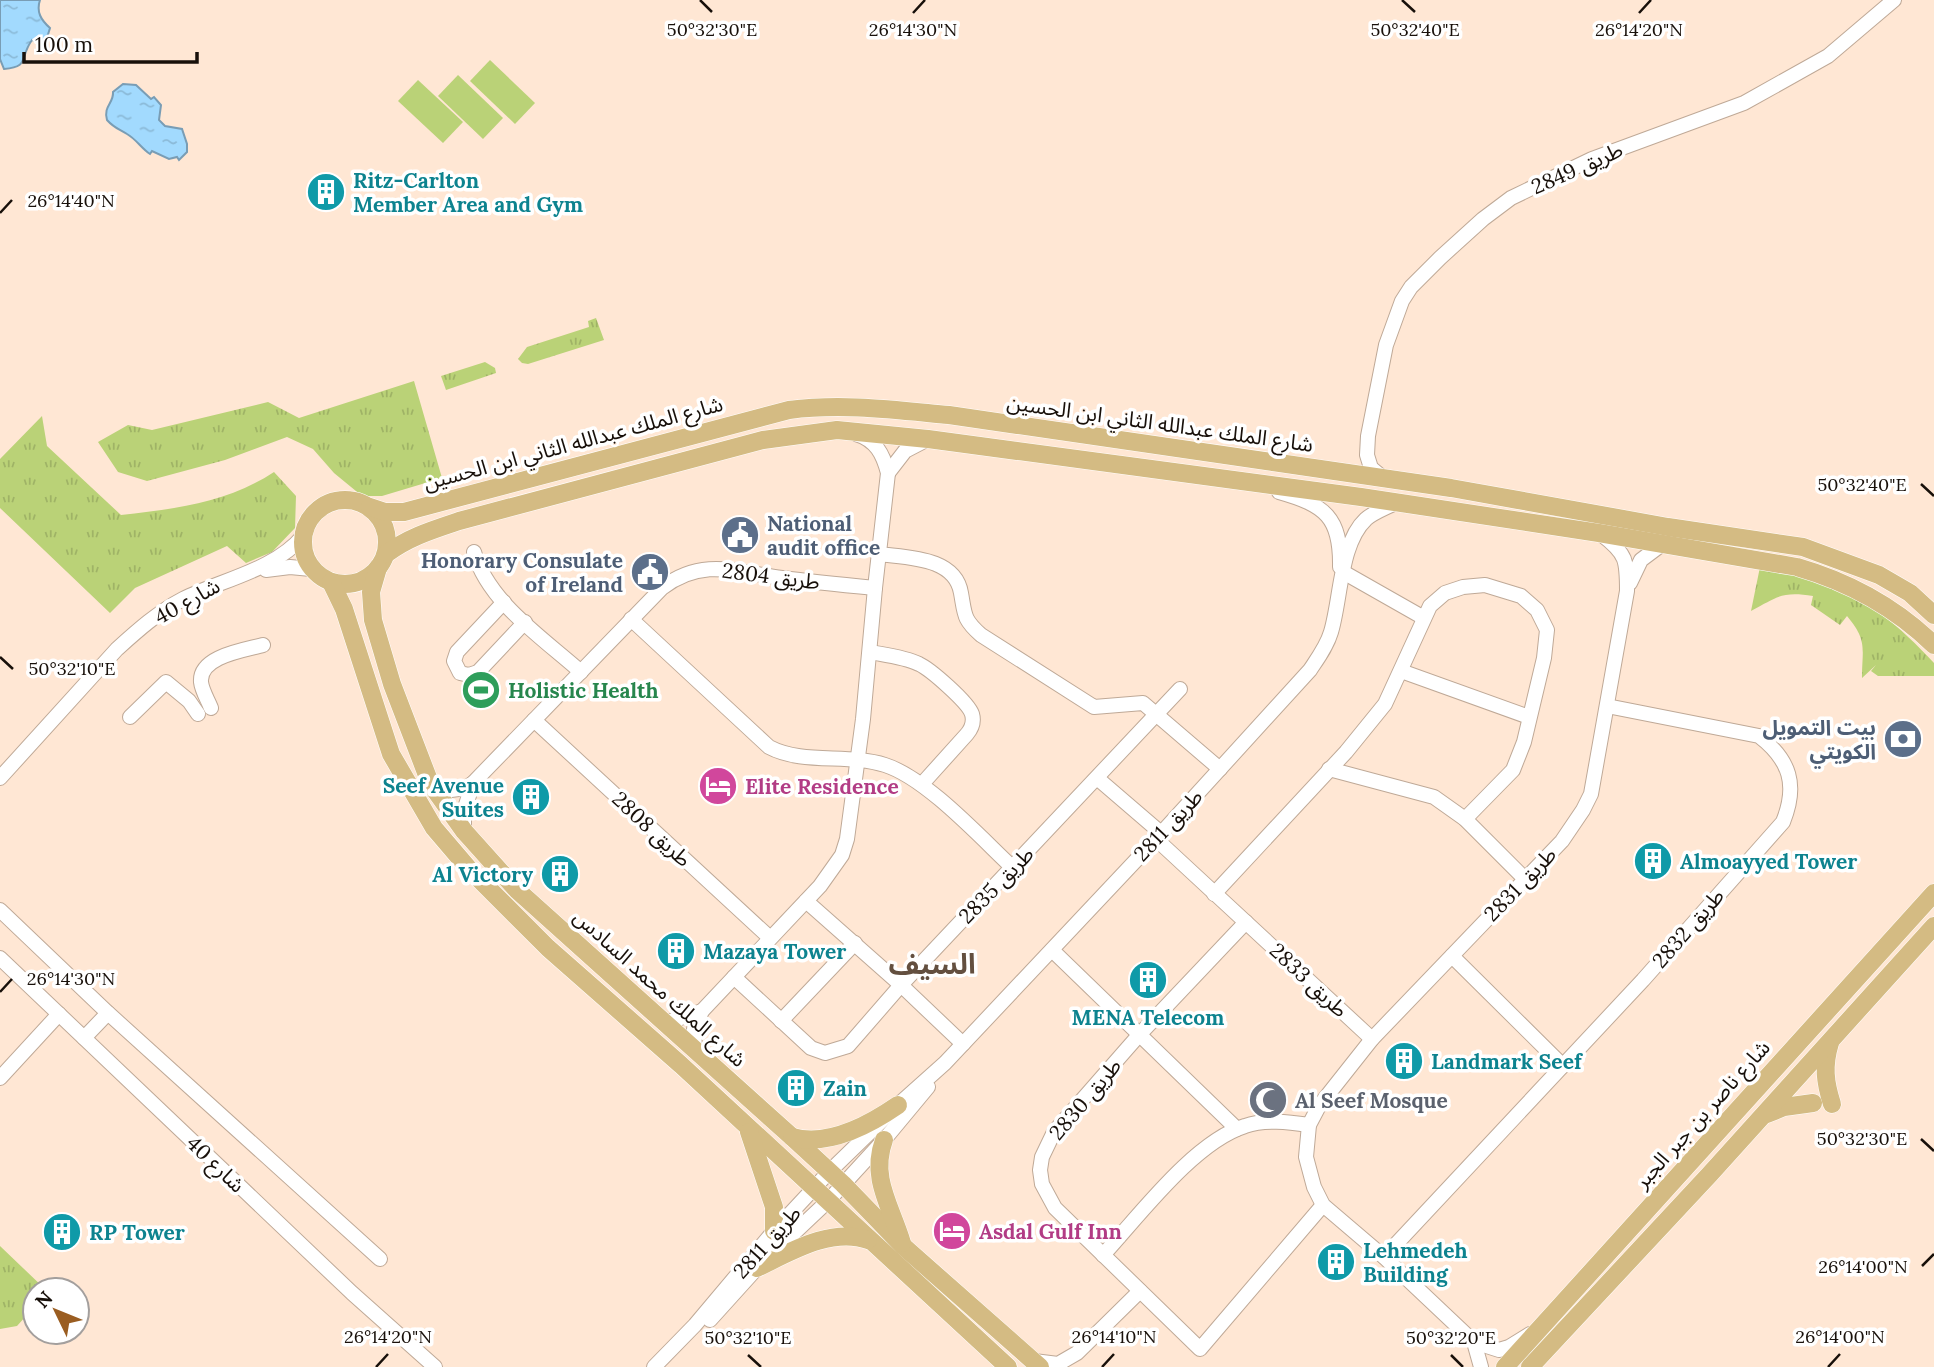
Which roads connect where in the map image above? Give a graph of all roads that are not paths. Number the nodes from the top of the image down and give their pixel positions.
1 (1894, 0) edge
2 (837, 430) junction
3 (1368, 436) junction
4 (928, 439) junction
5 (888, 473) junction
6 (1342, 473) junction
7 (1383, 478) junction
8 (1239, 482) junction
9 (1395, 503) junction
10 (370, 507) junction
11 (1599, 533) junction
12 (303, 536) junction
13 (1661, 544) junction
14 (474, 552) dead end
15 (879, 554) junction
16 (382, 561) junction
17 (311, 569) junction
18 (230, 578) junction
19 (1342, 579) junction
20 (331, 582) junction
21 (874, 588) junction
22 (1627, 591) junction
23 (503, 602) junction
24 (1934, 615) edge
25 (1424, 618) junction
26 (631, 619) junction
27 (525, 622) junction
28 (263, 645) dead end
29 (1934, 645) edge
30 (870, 652) junction
31 (1401, 671) junction
32 (581, 672) junction
33 (1180, 689) dead end
34 (1607, 706) junction
35 (1157, 713) junction
36 (130, 717) dead end
37 (1528, 717) junction
38 (534, 720) junction
39 (1346, 752) junction
40 (856, 760) junction
41 (1220, 769) junction
42 (1329, 769) junction
43 (0, 778) edge
44 (1097, 778) junction
45 (1365, 779) junction
46 (473, 783) junction
47 (922, 784) junction
48 (436, 792) junction
49 (1465, 819) junction
50 (464, 831) junction
51 (1158, 836) junction
52 (1013, 868) junction
53 (1525, 879) junction
54 (1934, 893) edge
55 (1214, 894) junction
56 (806, 901) junction
57 (0, 910) edge
58 (1246, 922) junction
59 (1934, 926) edge
60 (770, 938) junction
61 (855, 943) junction
62 (1052, 950) junction
63 (1452, 956) junction
64 (0, 958) edge
65 (734, 977) junction
66 (901, 985) junction
67 (702, 1012) junction
68 (108, 1013) junction
69 (59, 1014) junction
70 (781, 1021) junction
71 (665, 1023) junction
72 (1139, 1035) junction
73 (84, 1038) junction
74 (1372, 1039) junction
75 (1831, 1041) junction
76 (963, 1044) junction
77 (695, 1049) junction
78 (945, 1063) junction
79 (1563, 1066) junction
80 (0, 1078) edge
81 (1813, 1103) dead end
82 (1832, 1104) dead end
83 (898, 1105) junction
84 (1758, 1120) junction
85 (1309, 1125) junction
86 (748, 1128) junction
87 (1237, 1129) junction
88 (792, 1137) junction
89 (884, 1140) junction
90 (836, 1178) junction
91 (821, 1195) junction
92 (1323, 1205) junction
93 (774, 1231) junction
94 (870, 1240) junction
95 (903, 1246) junction
96 (1103, 1255) junction
97 (1384, 1257) junction
98 (380, 1259) dead end
99 (757, 1268) junction
100 (1140, 1291) junction
101 (1540, 1328) junction
102 (1474, 1342) junction
103 (1074, 1360) edge
104 (1037, 1364) edge
105 (435, 1367) edge
106 (654, 1367) edge
107 (665, 1367) edge
108 (1008, 1367) edge
109 (1481, 1367) edge
110 (1505, 1367) edge
111 (1530, 1367) edge

1 - 3 street, طريق 2849
2 - 4 main road
2 - 5 street
2 - 16 main road
3 - 6 street, طريق 2849
3 - 7 street, طريق 2849
4 - 5 street
4 - 8 main road
5 - 15 street
6 - 7 main road, شارع الملك عبدالله الثاني ابن الحسين
6 - 10 main road, شارع الملك عبدالله الثاني ابن الحسين
7 - 24 main road, شارع الملك عبدالله الثاني ابن الحسين
8 - 9 main road
8 - 19 street, طريق 2811
9 - 11 main road
9 - 19 street, طريق 2811
10 - 12 main road
10 - 16 main road
11 - 13 main road
11 - 22 street, طريق 2831
12 - 17 main road
12 - 18 street, شارع 40
13 - 22 street, طريق 2831
13 - 29 main road
14 - 23 street
15 - 21 street
15 - 35 street
16 - 20 main road
16 - 48 main road, شارع الملك محمد السادس
17 - 18 street, شارع 40
17 - 20 main road
18 - 43 street, شارع 40
19 - 25 street
19 - 41 street, طريق 2811
20 - 86 main road, شارع الملك محمد السادس
21 - 26 street, طريق 2804
21 - 30 street
22 - 34 street, طريق 2831
23 - 27 street
23 - 27 street
25 - 31 street
25 - 37 street
26 - 32 street, طريق 2804
26 - 40 street
27 - 32 street
28 - 36 street
30 - 40 street
30 - 47 street
31 - 37 street
31 - 39 street
32 - 38 street, طريق 2804
33 - 35 street, طريق 2835
34 - 53 street, طريق 2831
34 - 79 street, طريق 2832
35 - 41 street
35 - 44 street, طريق 2835
37 - 49 street
38 - 46 street, طريق 2804
38 - 60 street, طريق 2808
39 - 42 street
39 - 45 street
40 - 47 street
40 - 56 street
41 - 51 street, طريق 2811
42 - 45 street
42 - 55 street
44 - 51 street, طريق 2833
44 - 52 street, طريق 2835
45 - 49 street
46 - 48 street
46 - 50 street
47 - 52 street
48 - 50 main road, شارع الملك محمد السادس
49 - 53 street
50 - 71 main road, شارع الملك محمد السادس
51 - 55 street, طريق 2833
51 - 62 street, طريق 2811
52 - 66 street, طريق 2835
53 - 63 street, طريق 2831
54 - 101 main road, شارع ناصر بن جبر الجبر
55 - 58 street, طريق 2833
56 - 60 street
56 - 61 street
57 - 68 street, شارع 40
58 - 72 street
58 - 74 street, طريق 2833
59 - 75 main road
60 - 65 street
61 - 66 street
61 - 70 street
62 - 72 street
62 - 76 street, طريق 2811
63 - 74 street, طريق 2831
63 - 79 street
64 - 69 street, شارع 40
65 - 67 street
65 - 70 street, طريق 2835
66 - 70 street, طريق 2835
66 - 76 street
67 - 71 street
67 - 77 street
68 - 73 street
68 - 98 street, شارع 40
69 - 73 street, شارع 40
69 - 80 street
71 - 77 main road, شارع الملك محمد السادس
72 - 87 street
72 - 96 street, طريق 2830
73 - 105 street, شارع 40
74 - 85 street, طريق 2831
75 - 82 main road
75 - 84 main road
76 - 78 street, طريق 2811
77 - 88 main road, شارع الملك محمد السادس
78 - 83 street, طريق 2811
78 - 89 street, طريق 2811
79 - 97 street, طريق 2832
81 - 84 main road
83 - 88 main road
83 - 90 street, طريق 2811
84 - 111 main road
85 - 87 street
85 - 92 street, طريق 2831
86 - 91 main road, شارع الملك محمد السادس
86 - 93 main road
87 - 96 street
88 - 90 main road, شارع الملك محمد السادس
89 - 90 street, طريق 2811
89 - 95 main road
90 - 91 street, طريق 2811
90 - 95 main road, شارع الملك محمد السادس
91 - 93 street, طريق 2811
91 - 94 main road, شارع الملك محمد السادس
91 - 99 street, طريق 2811
92 - 97 street, طريق 2831
92 - 100 street, طريق 2830
93 - 106 street, طريق 2811
94 - 99 main road
94 - 108 main road, شارع الملك محمد السادس
95 - 104 main road, شارع الملك محمد السادس
96 - 100 street, طريق 2830
97 - 102 street, طريق 2831
99 - 107 street, طريق 2811
100 - 103 street
101 - 102 street
101 - 110 main road, شارع ناصر بن جبر الجبر
102 - 109 street
103 - 104 street

